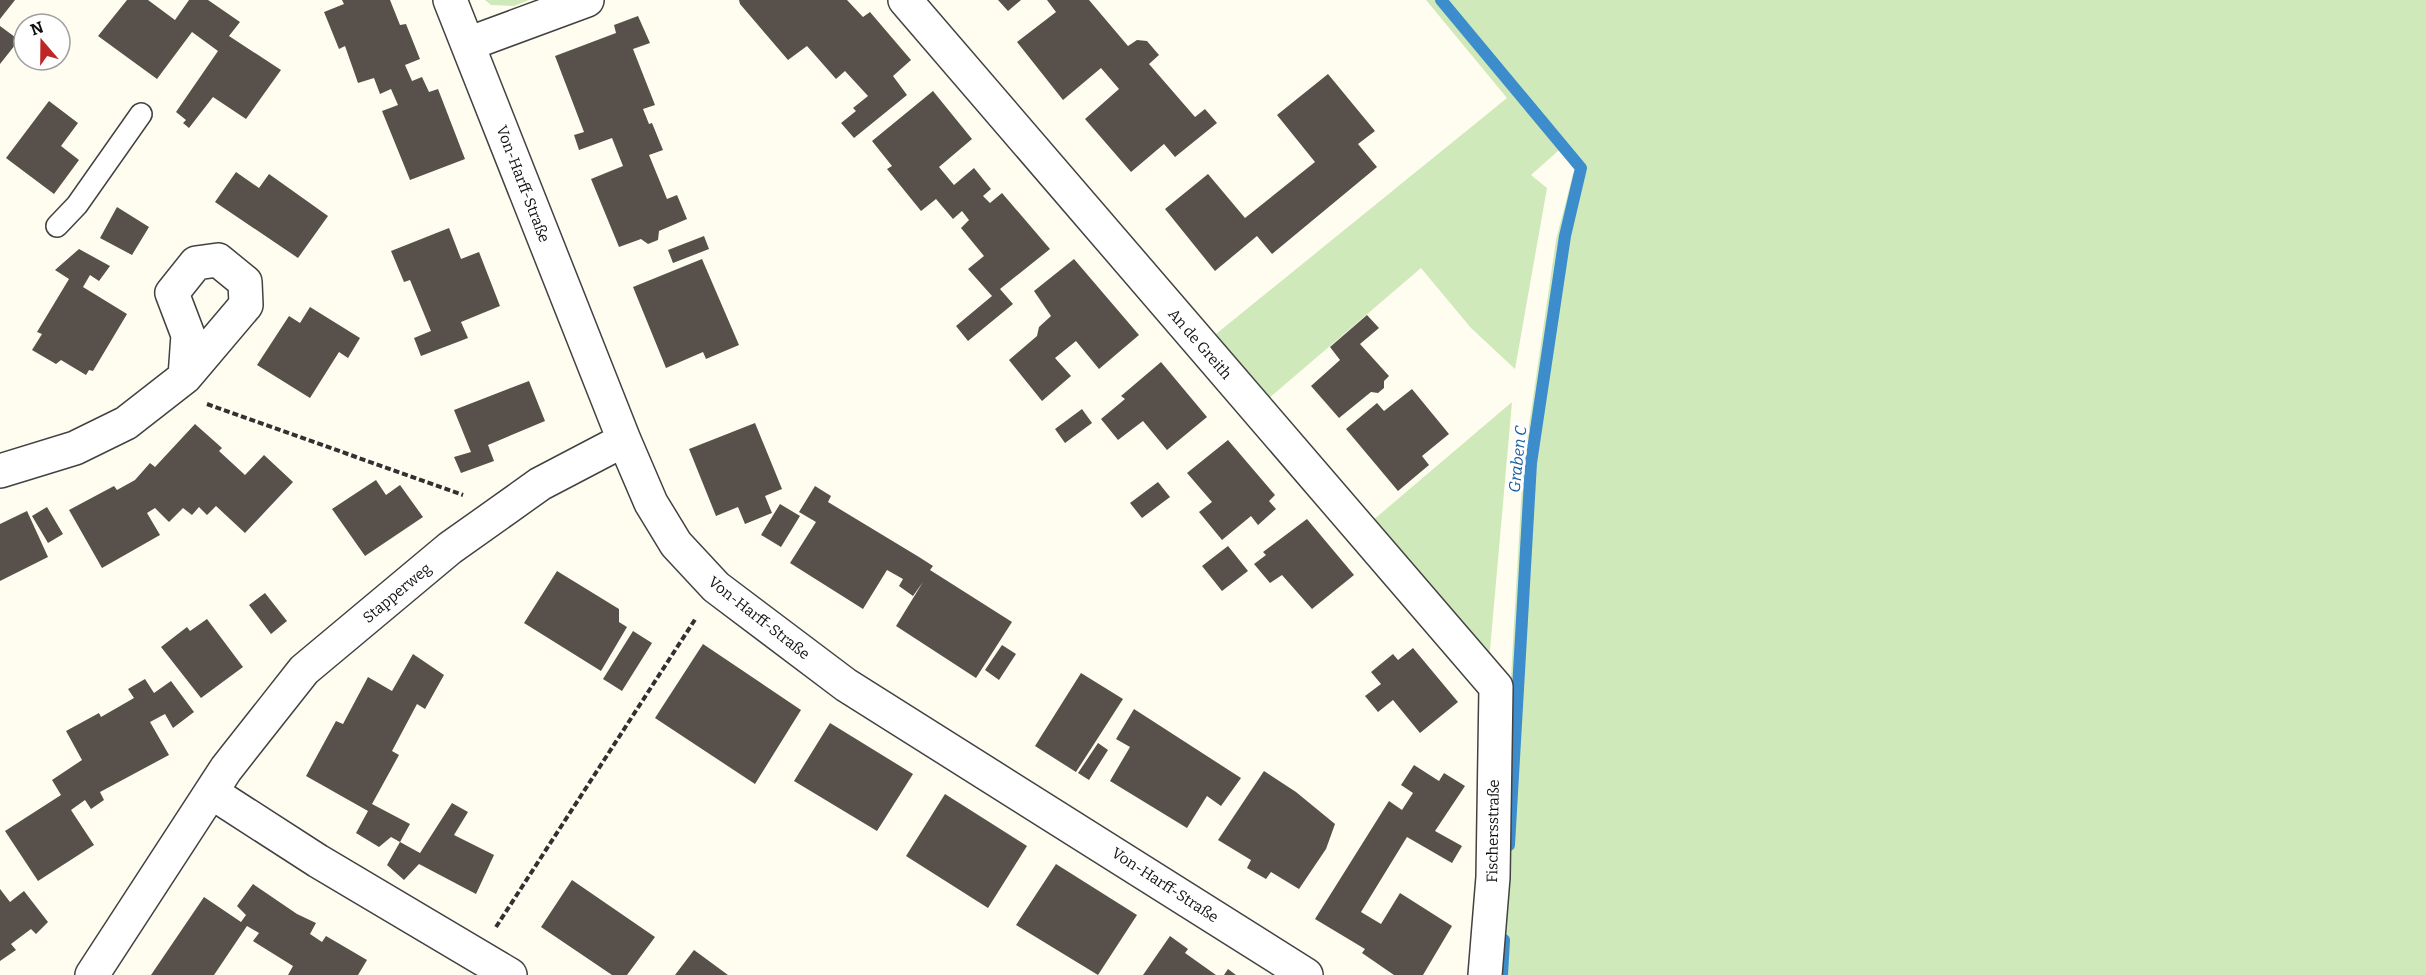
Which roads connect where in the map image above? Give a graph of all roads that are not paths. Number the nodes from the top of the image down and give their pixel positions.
1 (450, 0) edge
2 (587, 0) edge
3 (905, 0) edge
4 (468, 44) junction
5 (141, 114) dead end
6 (57, 226) dead end
7 (177, 384) road end
8 (624, 440) junction
9 (0, 471) edge
10 (1496, 687) joint
11 (211, 792) junction
12 (92, 975) edge
13 (510, 975) edge
14 (1306, 975) edge
15 (1485, 975) edge

1 - 4 street, Von-Harff-Straße
2 - 4 street
3 - 10 street, An de Greith
4 - 8 street, Von-Harff-Straße
5 - 6 lane
7 - 9 street
8 - 11 street, Stapperweg
8 - 14 street, Von-Harff-Straße
10 - 15 street, Fischersstraße
11 - 12 street, Stapperweg
11 - 13 street

